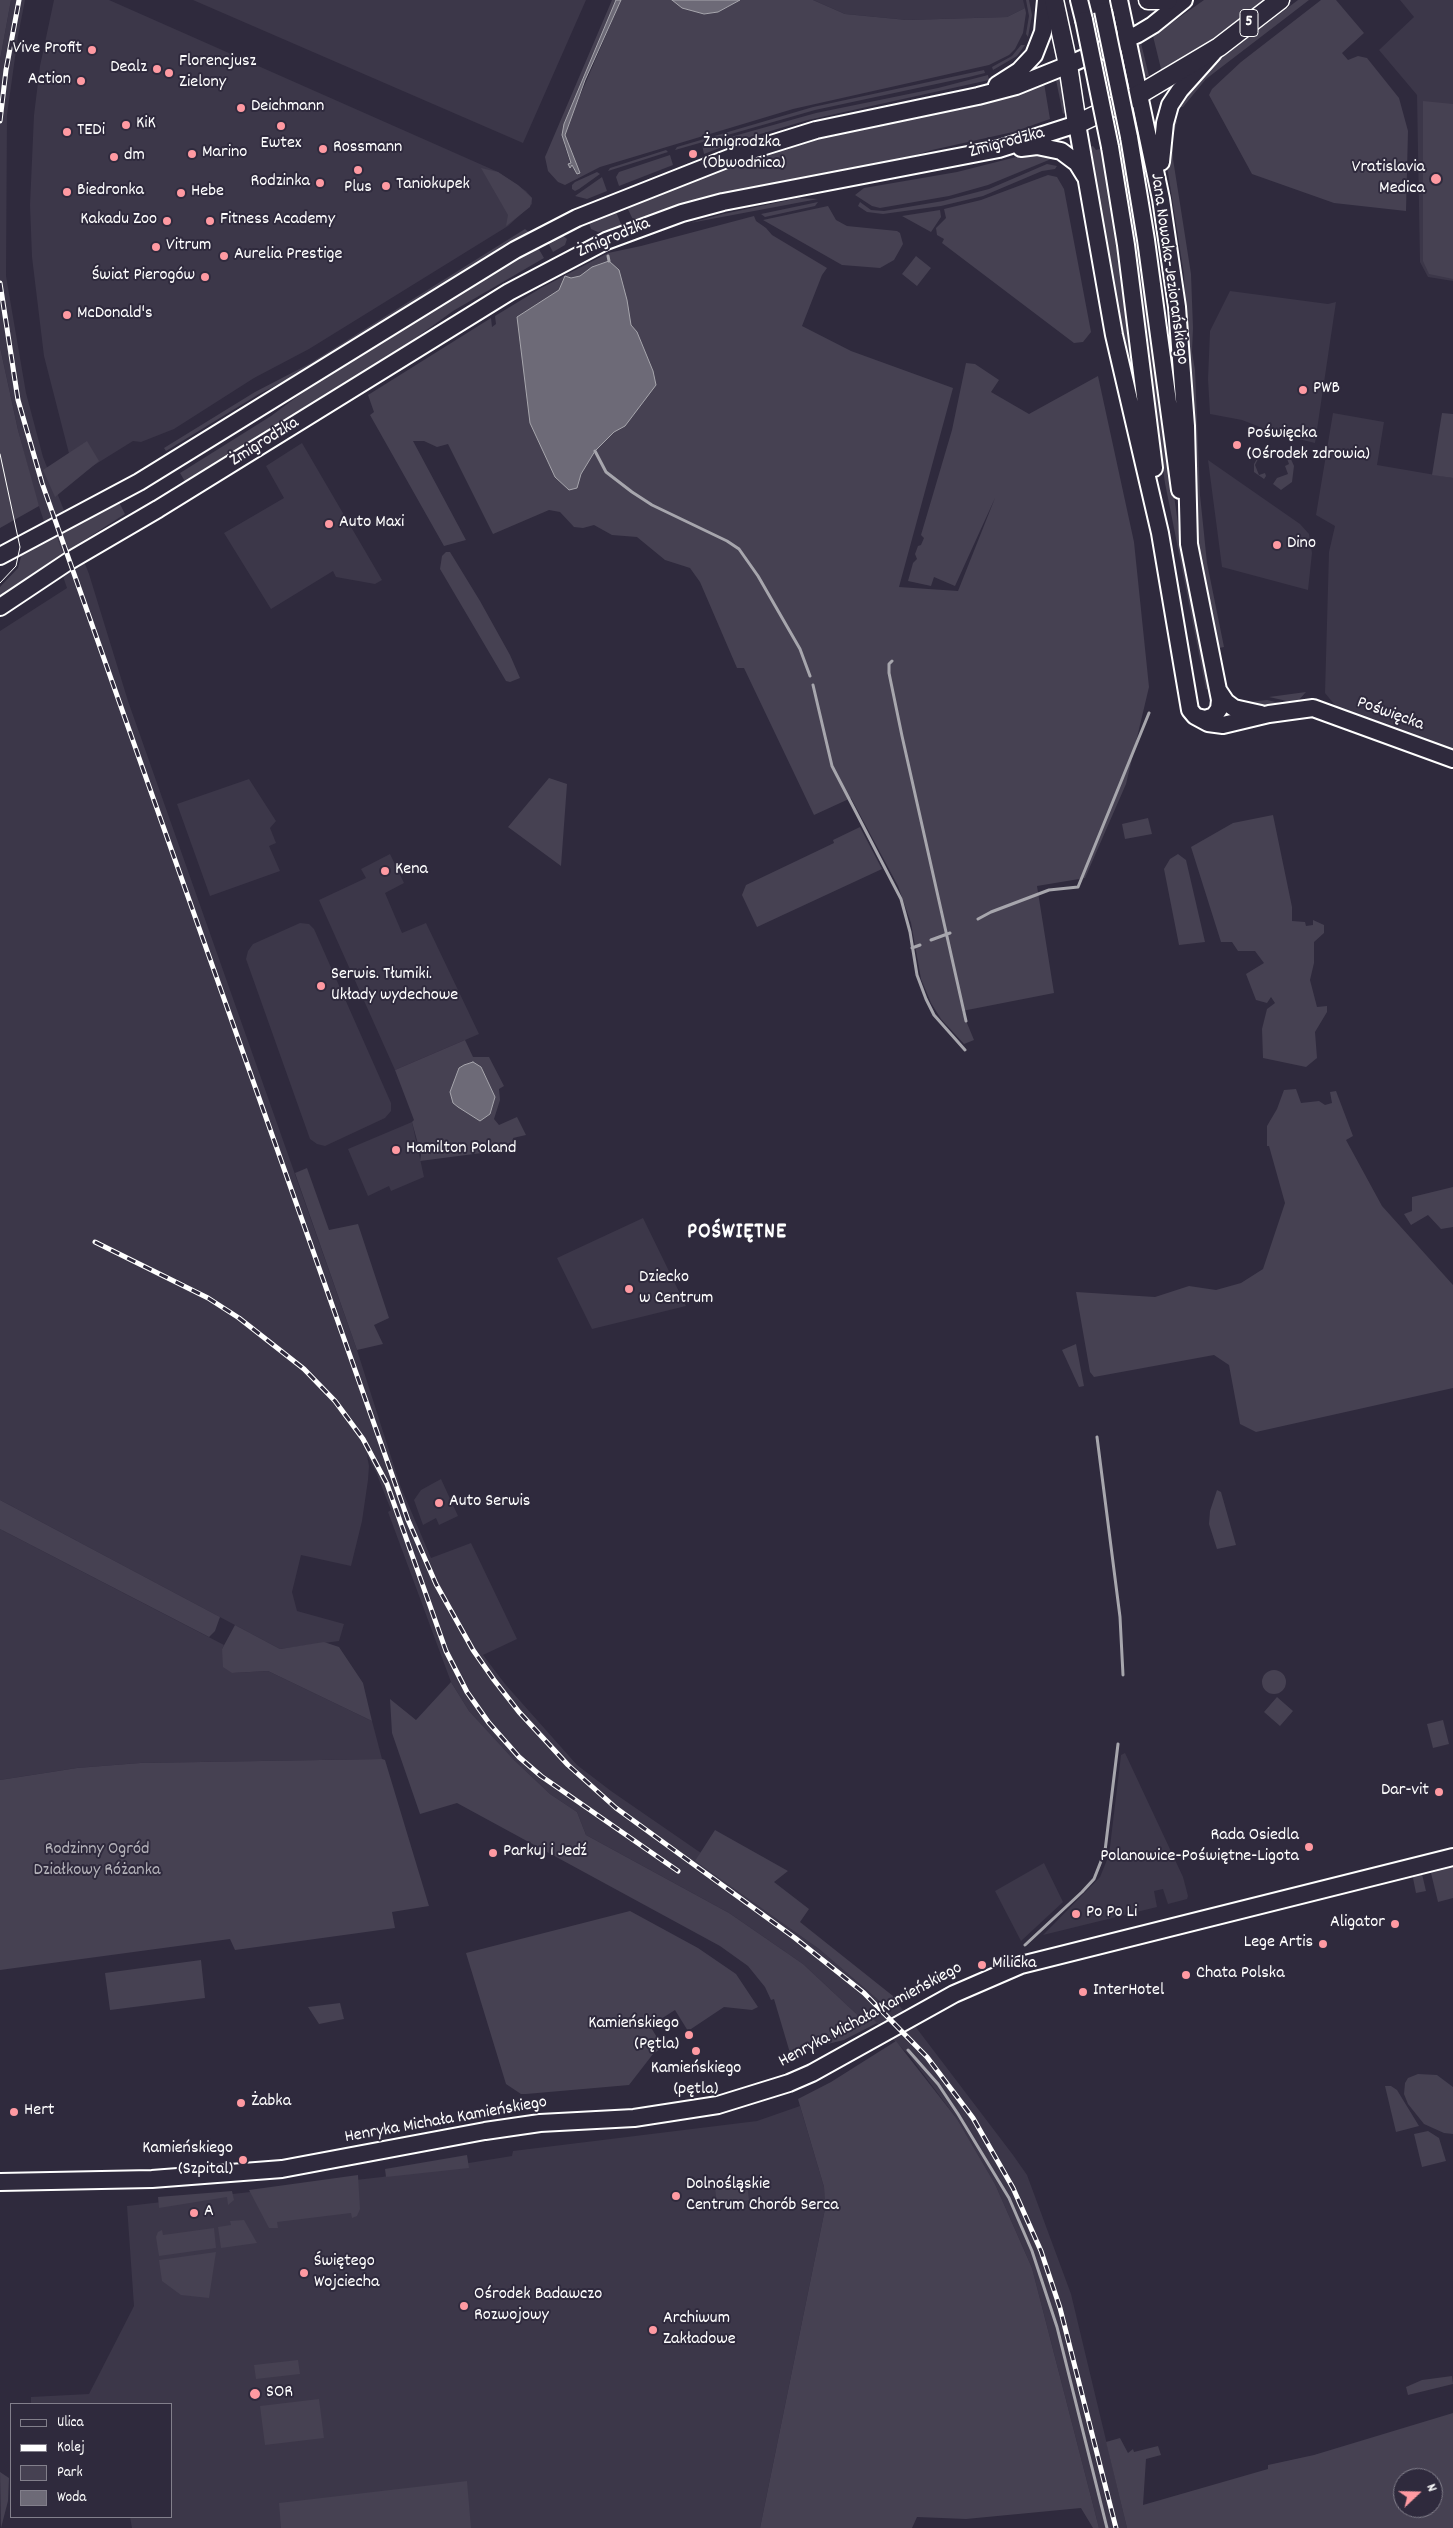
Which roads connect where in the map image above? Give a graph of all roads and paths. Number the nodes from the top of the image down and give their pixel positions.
1 (1046, 0) edge
2 (1054, 0) edge
3 (1079, 0) edge
4 (1119, 0) edge
5 (1148, 0) edge
6 (1168, 0) edge
7 (1184, 0) edge
8 (1280, 0) edge
9 (1102, 6) edge
10 (1127, 39) junction
11 (1219, 47) junction
12 (1068, 65) junction
13 (1140, 94) junction
14 (978, 96) junction
15 (1077, 124) junction
16 (999, 149) junction
17 (1086, 178) junction
18 (1161, 199) junction
19 (1160, 532) junction
20 (1188, 544) junction
21 (0, 556) edge
22 (0, 607) edge
23 (1218, 690) junction
24 (1269, 714) junction
25 (1197, 717) junction
26 (1453, 759) edge
27 (1453, 1857) edge
28 (0, 2182) edge

1 - 14 street
2 - 12 main road
3 - 19 street, bridge
4 - 10 street
5 - 6 main road
7 - 10 street, Żmigrodzka
8 - 11 main road, Żmigrodzka / 5
9 - 20 street, Jana Nowaka-Jeziorańskiego, bridge
10 - 12 street, Żmigrodzka
10 - 13 street
11 - 13 main road, Żmigrodzka / 5
11 - 18 street
12 - 14 street, Żmigrodzka
12 - 15 main road
13 - 15 main road, Żmigrodzka / 5
13 - 18 street
14 - 21 street, Żmigrodzka
15 - 16 street, Żmigrodzka
15 - 17 street
16 - 17 street
16 - 22 street, Żmigrodzka
17 - 19 street
18 - 20 street
19 - 25 street
20 - 23 street
23 - 24 street
23 - 25 street
24 - 25 street
24 - 26 street, Poświęcka
27 - 28 street, Henryka Michała Kamieńskiego

